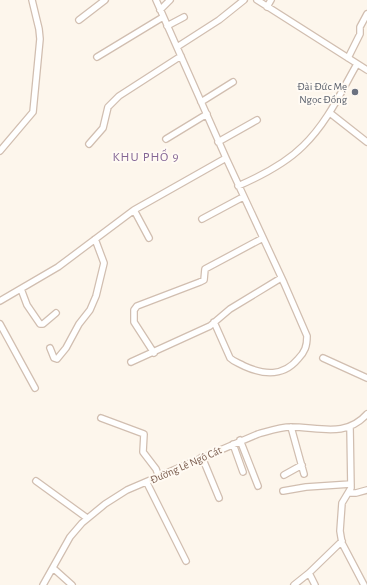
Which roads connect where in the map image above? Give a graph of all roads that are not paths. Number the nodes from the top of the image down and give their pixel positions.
1 (32, 0) edge
2 (105, 0) edge
3 (156, 0) edge
4 (170, 0) edge
5 (244, 0) edge
6 (257, 0) edge
7 (271, 0) edge
8 (267, 7) junction
9 (160, 10) junction
10 (367, 14) edge
11 (163, 17) junction
12 (184, 17) dead end
13 (79, 20) dead end
14 (167, 26) junction
15 (177, 47) junction
16 (181, 56) junction
17 (97, 57) dead end
18 (348, 58) junction
19 (357, 64) junction
20 (367, 70) edge
21 (233, 82) dead end
22 (201, 102) junction
23 (330, 113) junction
24 (206, 114) junction
25 (257, 120) dead end
26 (166, 139) dead end
27 (218, 142) junction
28 (367, 142) edge
29 (89, 144) dead end
30 (0, 151) edge
31 (226, 158) junction
32 (238, 186) junction
33 (243, 197) junction
34 (134, 210) junction
35 (202, 219) dead end
36 (149, 238) dead end
37 (263, 238) junction
38 (95, 239) junction
39 (281, 278) junction
40 (21, 289) junction
41 (0, 301) edge
42 (56, 313) dead end
43 (214, 322) junction
44 (0, 324) edge
45 (50, 348) dead end
46 (154, 353) junction
47 (323, 358) dead end
48 (131, 362) dead end
49 (367, 378) edge
50 (35, 388) dead end
51 (367, 414) edge
52 (100, 418) dead end
53 (291, 427) junction
54 (350, 427) junction
55 (240, 440) junction
56 (233, 444) junction
57 (202, 457) junction
58 (302, 465) junction
59 (243, 472) dead end
60 (304, 474) dead end
61 (284, 475) dead end
62 (158, 477) junction
63 (36, 481) dead end
64 (146, 483) junction
65 (351, 484) junction
66 (258, 486) dead end
67 (367, 490) edge
68 (283, 491) dead end
69 (350, 493) junction
70 (219, 498) dead end
71 (87, 518) junction
72 (342, 541) junction
73 (186, 561) dead end
74 (53, 568) junction
75 (309, 573) junction
76 (45, 582) edge
77 (52, 585) edge
78 (72, 585) edge
79 (294, 585) edge
80 (315, 585) edge
81 (364, 585) edge

1 - 30 street
2 - 13 street
3 - 9 street
4 - 9 street
5 - 15 street
6 - 8 street
7 - 8 street
8 - 18 street
9 - 11 street
10 - 18 street
11 - 14 street
11 - 17 street
12 - 14 street
14 - 15 street
15 - 16 street
16 - 22 street
16 - 29 street
18 - 19 street
19 - 20 street
19 - 23 street
21 - 22 street
22 - 24 street
23 - 28 street
23 - 32 street
24 - 26 street
24 - 27 street
25 - 27 street
27 - 31 street
31 - 32 street
31 - 34 street
32 - 33 street
33 - 35 street
33 - 37 street
34 - 36 street
34 - 38 street
37 - 39 street
37 - 46 street
38 - 40 street
38 - 45 street
39 - 43 street
39 - 43 street
40 - 41 street
40 - 42 street
43 - 46 street
44 - 50 street
46 - 48 street
47 - 49 street
51 - 54 street, Đường Lê Ngô Cát
52 - 62 street
53 - 54 street, Đường Lê Ngô Cát
53 - 55 street, Đường Lê Ngô Cát
53 - 58 street
54 - 65 street
55 - 56 street, Đường Lê Ngô Cát
55 - 66 street
56 - 57 street, Đường Lê Ngô Cát
56 - 59 street
57 - 62 street, Đường Lê Ngô Cát
57 - 70 street
58 - 60 street
58 - 61 street
62 - 64 street, Đường Lê Ngô Cát
63 - 71 street
64 - 71 street, Đường Lê Ngô Cát
64 - 73 street
65 - 68 street
65 - 69 street
67 - 69 street
69 - 72 street
71 - 74 street, Đường Lê Ngô Cát
72 - 75 street
72 - 81 street
74 - 76 street, Đường Lê Ngô Cát
74 - 78 street
75 - 79 street
75 - 80 street
76 - 77 street

